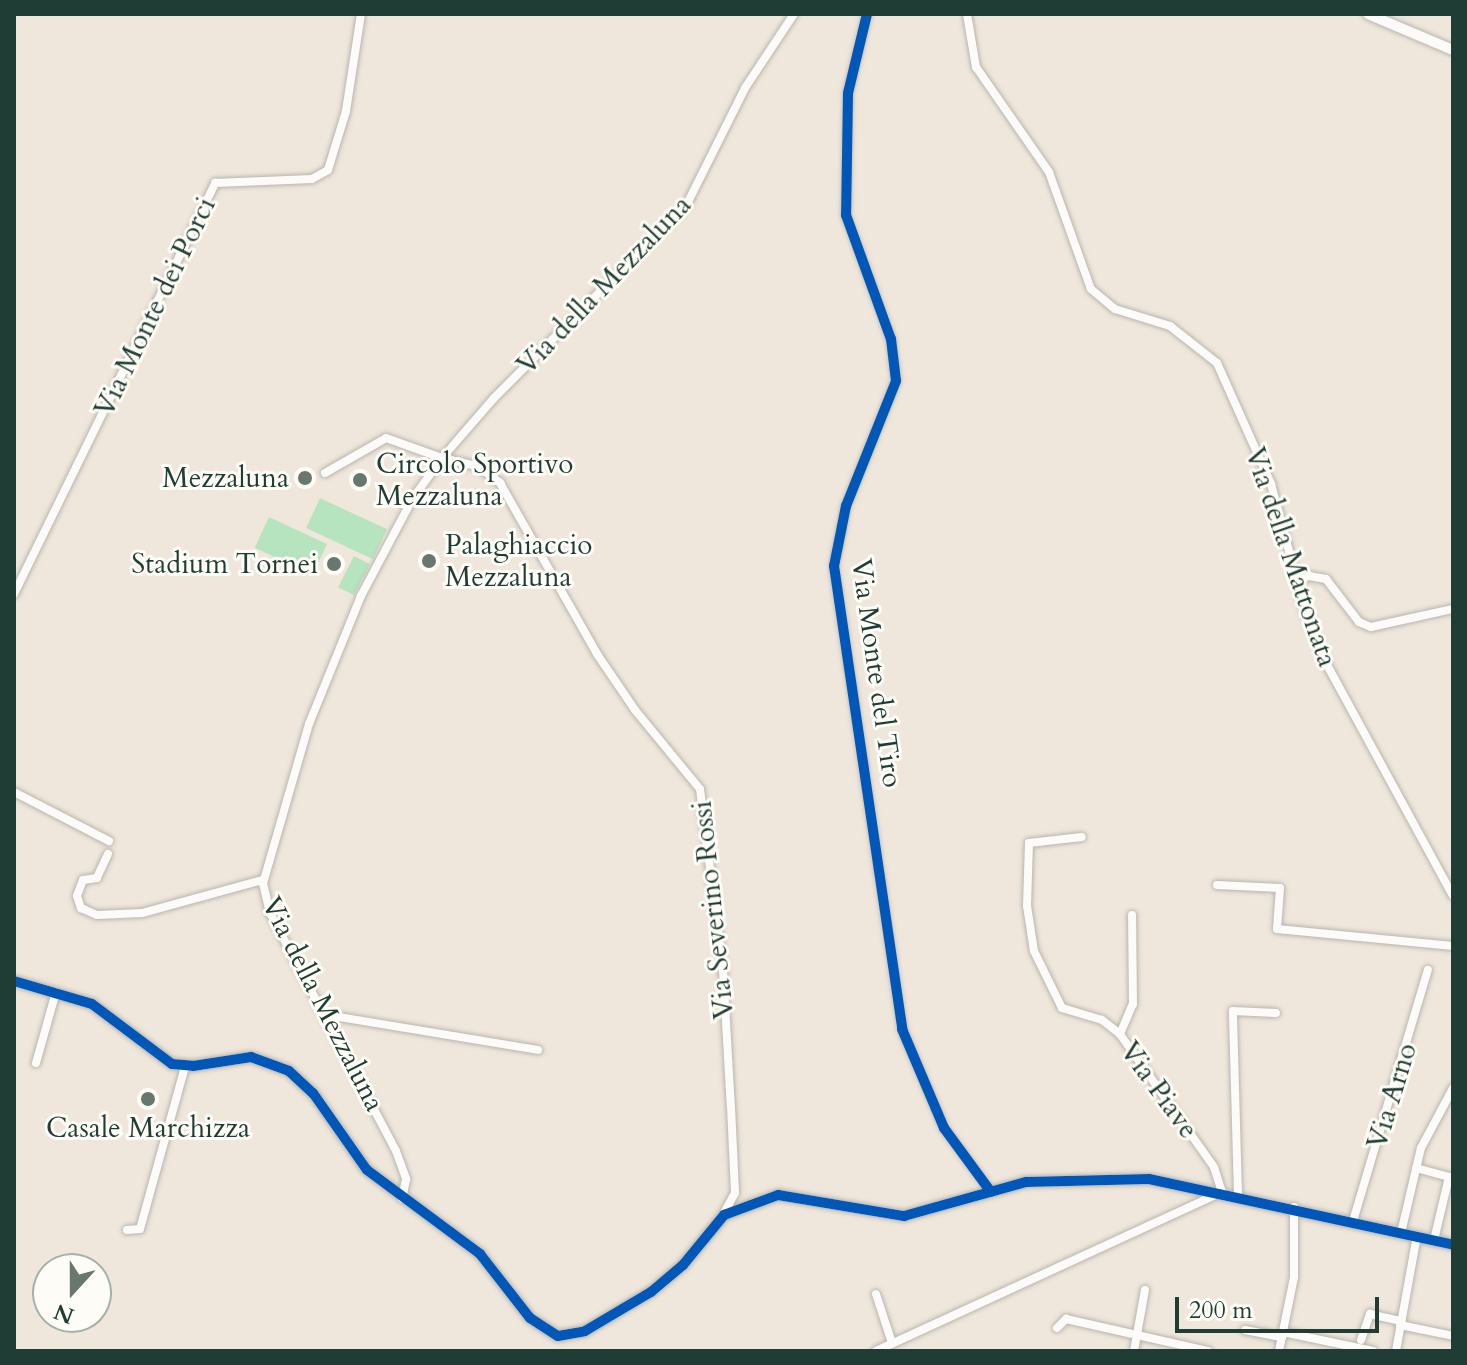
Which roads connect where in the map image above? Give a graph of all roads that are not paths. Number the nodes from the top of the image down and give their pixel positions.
1 (361, 14) edge
2 (794, 14) edge
3 (867, 14) edge
4 (967, 14) edge
5 (1368, 14) edge
6 (1453, 50) edge
7 (442, 458) junction
8 (325, 473) dead end
9 (1297, 581) junction
10 (14, 594) edge
11 (1453, 609) edge
12 (14, 792) edge
13 (1082, 837) dead end
14 (109, 841) dead end
15 (108, 854) dead end
16 (263, 880) junction
17 (1217, 885) dead end
18 (1453, 896) edge
19 (1132, 915) dead end
20 (1453, 946) edge
21 (1428, 970) dead end
22 (14, 981) edge
23 (56, 992) junction
24 (1276, 1013) dead end
25 (327, 1015) junction
26 (1120, 1034) junction
27 (538, 1050) dead end
28 (36, 1063) dead end
29 (185, 1067) junction
30 (1453, 1088) edge
31 (1416, 1168) junction
32 (991, 1192) junction
33 (1222, 1192) junction
34 (1238, 1195) junction
35 (402, 1199) junction
36 (1294, 1206) junction
37 (721, 1218) junction
38 (1353, 1221) junction
39 (127, 1230) dead end
40 (1401, 1233) junction
41 (1417, 1236) junction
42 (1434, 1240) junction
43 (1453, 1245) edge
44 (1145, 1290) dead end
45 (876, 1294) dead end
46 (1401, 1323) junction
47 (1057, 1328) dead end
48 (1245, 1330) dead end
49 (1283, 1334) junction
50 (1137, 1336) junction
51 (1453, 1336) edge
52 (1361, 1340) dead end
53 (885, 1348) edge
54 (1134, 1351) edge
55 (1208, 1351) edge
56 (1279, 1351) edge
57 (1373, 1351) edge
58 (1396, 1351) edge

1 - 10 street, Via Monte dei Porci
2 - 7 street, Via della Mezzaluna
3 - 32 street, Via Monte del Tiro
4 - 9 street, Via della Mattonata
5 - 6 street
7 - 8 street
7 - 16 street, Via della Mezzaluna
7 - 37 street, Via Severino Rossi
9 - 11 street
9 - 18 street, Via della Mattonata
12 - 14 street
13 - 26 street, Via Piave
15 - 16 street
16 - 25 street, Via della Mezzaluna
17 - 20 street
19 - 26 street
21 - 38 street, Via Arno
22 - 23 street
23 - 28 street
23 - 29 street
24 - 34 street
25 - 27 street
25 - 35 street, Via della Mezzaluna
26 - 33 street, Via Piave
29 - 35 street
29 - 39 street
30 - 31 street
31 - 40 street
31 - 42 street
32 - 33 street
32 - 37 street
33 - 34 street
33 - 53 street
34 - 36 street
35 - 37 street
36 - 38 street
36 - 49 street
38 - 40 street
40 - 41 street
41 - 42 street
41 - 46 street
42 - 43 street
44 - 50 street
45 - 53 street
46 - 51 street
46 - 52 street
46 - 58 street
47 - 50 street
48 - 49 street
49 - 56 street
49 - 57 street
50 - 54 street
50 - 55 street

